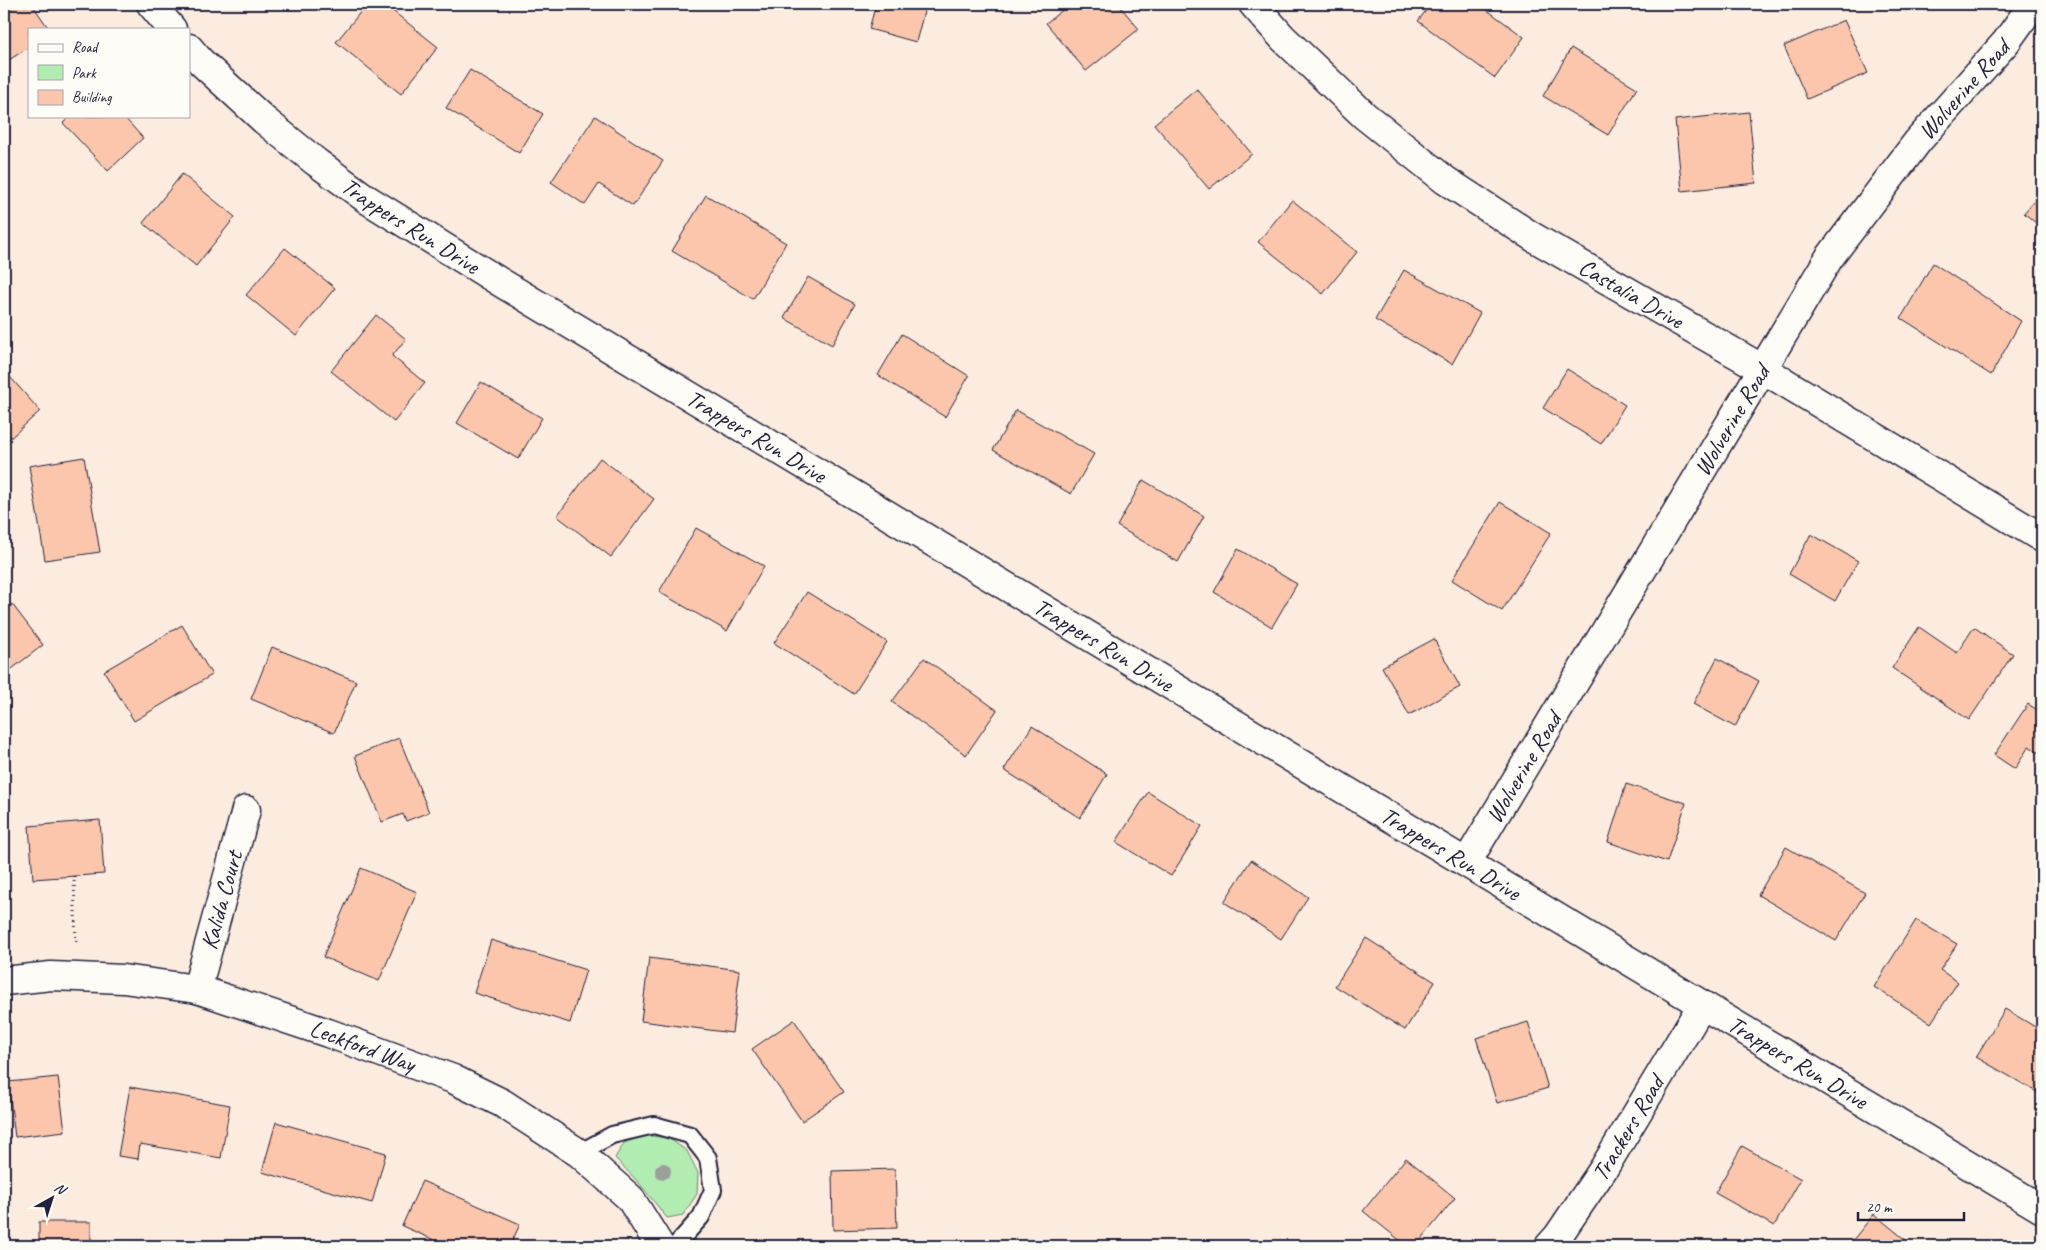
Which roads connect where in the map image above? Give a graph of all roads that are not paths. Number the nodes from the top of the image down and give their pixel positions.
1 (151, 4) edge
2 (1253, 4) edge
3 (2033, 4) edge
4 (171, 28) edge
5 (190, 49) edge
6 (1762, 368) junction
7 (2042, 538) edge
8 (246, 810) dead end
9 (1467, 862) junction
10 (4, 981) edge
11 (197, 990) junction
12 (1702, 1004) junction
13 (579, 1154) junction
14 (2042, 1209) edge
15 (660, 1246) edge
16 (674, 1246) edge
17 (1548, 1246) edge

1 - 4 street
2 - 6 street, Castalia Drive
3 - 6 street, Wolverine Road
5 - 9 street, Trappers Run Drive
6 - 7 street, Castalia Drive
6 - 9 street, Wolverine Road
8 - 11 street, Kalida Court
9 - 12 street, Trappers Run Drive
10 - 11 street, Leckford Way
11 - 13 street, Leckford Way
12 - 14 street, Trappers Run Drive
12 - 17 street, Trackers Road
13 - 15 street, Leckford Way
13 - 16 lane

